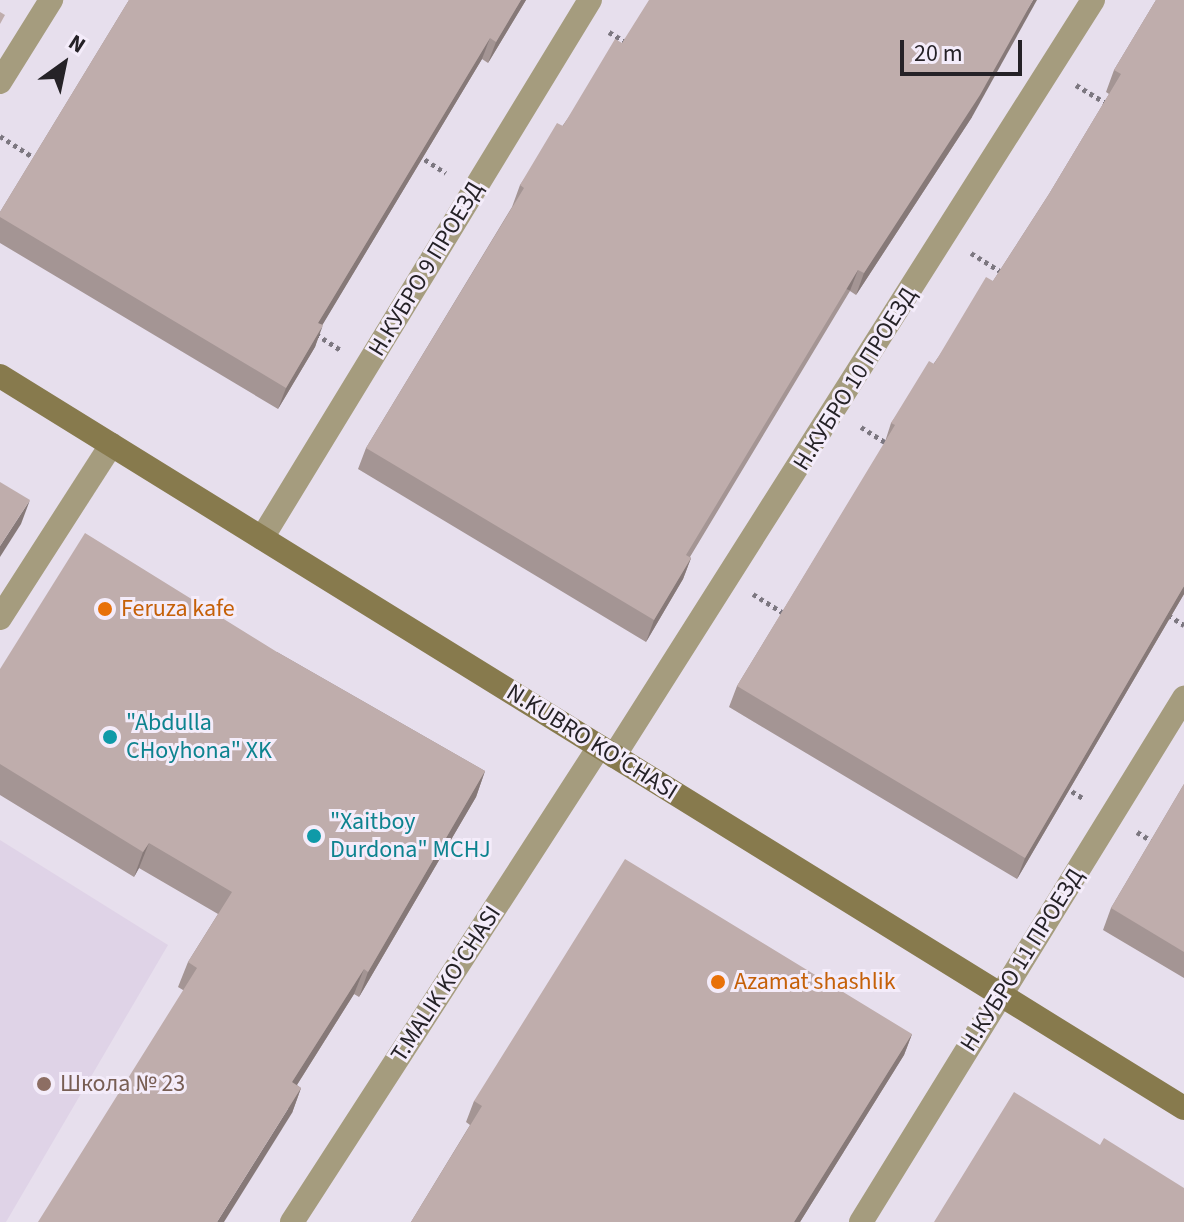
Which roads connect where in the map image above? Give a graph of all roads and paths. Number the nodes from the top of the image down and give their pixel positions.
1 (51, 0) edge
2 (1093, 0) edge
3 (585, 7) edge
4 (635, 48) edge
5 (0, 82) edge
6 (0, 136) edge
7 (408, 149) edge
8 (39, 161) edge
9 (474, 191) junction
10 (944, 236) junction
11 (1011, 277) edge
12 (301, 325) edge
13 (367, 366) junction
14 (0, 376) edge
15 (835, 410) junction
16 (111, 445) junction
17 (902, 452) edge
18 (262, 538) junction
19 (729, 579) junction
20 (1157, 609) edge
21 (0, 618) edge
22 (795, 620) edge
23 (1184, 625) edge
24 (1184, 698) edge
25 (607, 751) junction
26 (1058, 783) edge
27 (1111, 816) junction
28 (1160, 846) edge
29 (1001, 995) junction
30 (1184, 1108) edge
31 (292, 1222) edge
32 (861, 1222) edge

1 - 5 street
2 - 10 street, Н.КУБРО 10 ПРОЕЗД
3 - 4 path
3 - 9 street, Н.КУБРО 9 ПРОЕЗД
6 - 8 path
7 - 9 path
9 - 13 street, Н.КУБРО 9 ПРОЕЗД
10 - 11 path
10 - 15 street, Н.КУБРО 10 ПРОЕЗД
12 - 13 path
13 - 18 street, Н.КУБРО 9 ПРОЕЗД
14 - 16 street, N.KUBRO KO'CHASI
15 - 17 path
15 - 19 street, Н.КУБРО 10 ПРОЕЗД
16 - 18 street, N.KUBRO KO'CHASI
16 - 21 street
18 - 25 street, N.KUBRO KO'CHASI
19 - 22 path
19 - 25 street, Н.КУБРО 10 ПРОЕЗД
20 - 23 path
24 - 27 street, Н.КУБРО 11 ПРОЕЗД
25 - 29 street, N.KUBRO KO'CHASI
25 - 31 street, T.MALIK KO'CHASI
26 - 27 path
27 - 28 path
27 - 29 street, Н.КУБРО 11 ПРОЕЗД
29 - 30 street, N.KUBRO KO'CHASI
29 - 32 street, Н.КУБРО 11 ПРОЕЗД

